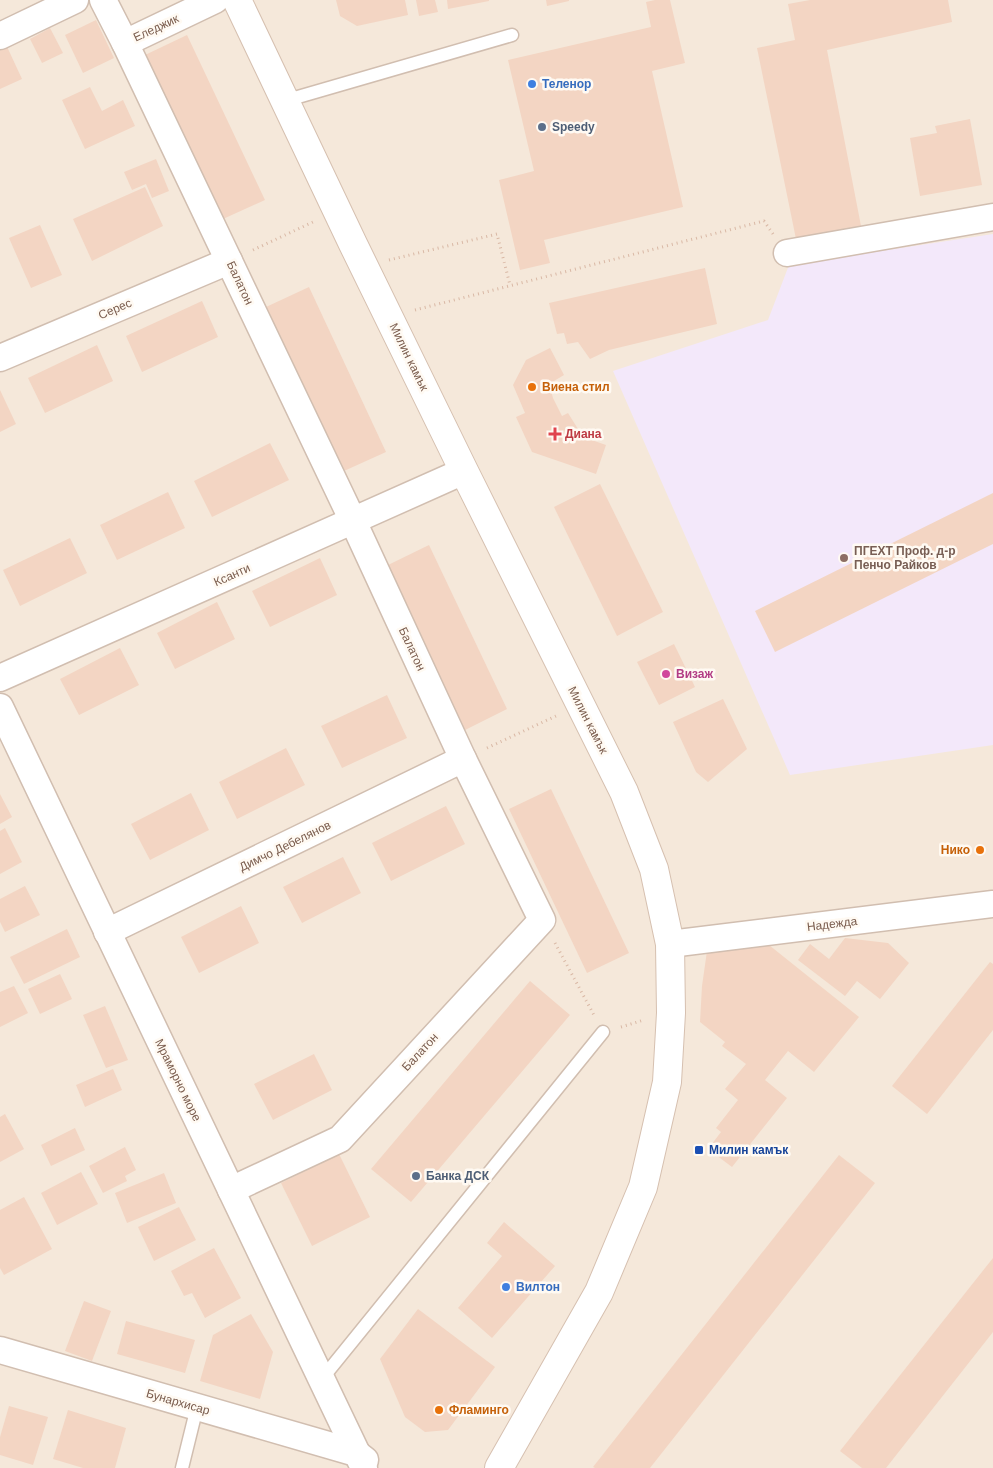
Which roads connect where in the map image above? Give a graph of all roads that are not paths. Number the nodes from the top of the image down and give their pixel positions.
1 (75, 0) edge
2 (103, 0) edge
3 (215, 0) edge
4 (237, 0) edge
5 (512, 35) dead end
6 (0, 36) edge
7 (125, 42) junction
8 (284, 101) junction
9 (993, 217) edge
10 (787, 252) road end
11 (230, 261) junction
12 (0, 358) edge
13 (464, 471) junction
14 (353, 521) junction
15 (0, 678) edge
16 (0, 707) edge
17 (463, 759) junction
18 (993, 904) edge
19 (108, 932) junction
20 (670, 944) junction
21 (603, 1032) road end
22 (231, 1190) junction
23 (0, 1350) edge
24 (321, 1380) junction
25 (197, 1407) junction
26 (365, 1463) edge
27 (182, 1468) edge
28 (499, 1468) edge

1 - 6 street
2 - 7 street, Балатон
3 - 7 street, Еледжик
4 - 8 street, Милин камък
5 - 8 lane
7 - 11 street, Балатон
8 - 13 street, Милин камък
9 - 10 street
11 - 12 street, Серес
11 - 14 street, Балатон
13 - 14 street, Ксанти
13 - 20 street, Милин камък
14 - 15 street, Ксанти
14 - 17 street, Балатон
16 - 19 street, Мраморно море
17 - 19 street, Димчо Дебелянов
17 - 22 street, Балатон
18 - 20 street, Надежда
19 - 22 street, Мраморно море
20 - 28 street, Милин камък
21 - 24 lane
22 - 24 street, Мраморно море
23 - 25 street, Бунархисар
24 - 26 street, Мраморно море
25 - 26 street, Бунархисар
25 - 27 lane

